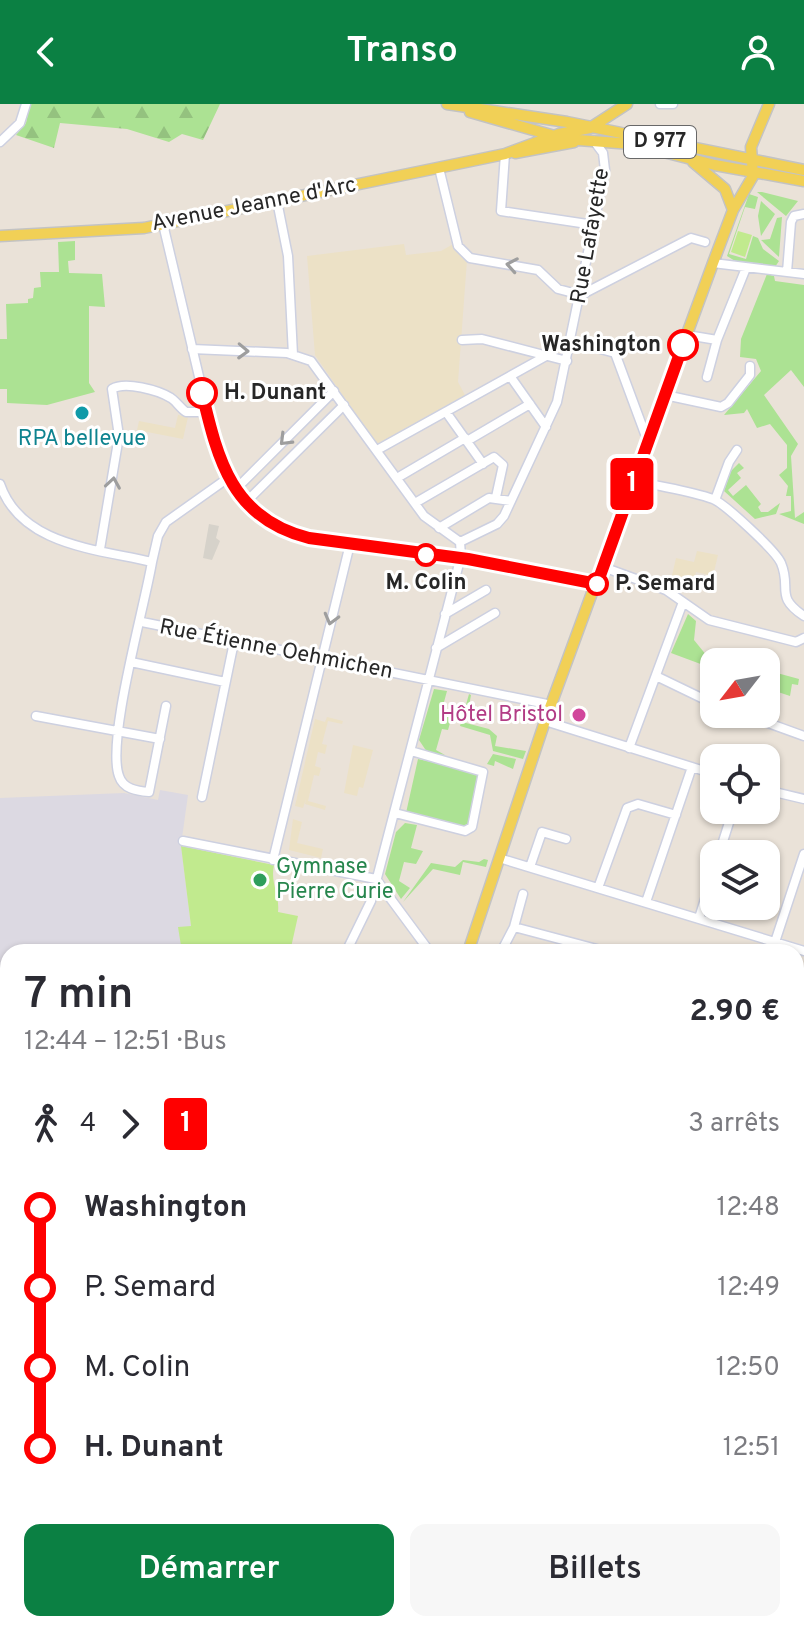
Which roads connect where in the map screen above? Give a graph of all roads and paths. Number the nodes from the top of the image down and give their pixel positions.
1 (26, 104) edge
2 (627, 104) edge
3 (660, 104) edge
4 (673, 104) edge
5 (769, 104) edge
6 (450, 105) edge
7 (529, 128) junction
8 (590, 128) junction
9 (594, 140) junction
10 (554, 141) junction
11 (0, 142) edge
12 (529, 144) junction
13 (751, 147) junction
14 (505, 154) junction
15 (733, 156) junction
16 (688, 158) junction
17 (753, 160) junction
18 (720, 166) junction
19 (439, 168) junction
20 (804, 170) edge
21 (753, 172) junction
22 (804, 181) edge
23 (723, 186) junction
24 (744, 189) junction
25 (277, 201) junction
26 (733, 210) junction
27 (804, 214) edge
28 (163, 224) junction
29 (594, 225) junction
30 (0, 236) edge
31 (705, 242) dead end
32 (713, 263) junction
33 (746, 268) junction
34 (787, 272) junction
35 (804, 274) edge
36 (581, 295) junction
37 (687, 335) junction
38 (462, 340) dead end
39 (717, 340) junction
40 (571, 341) junction
41 (192, 349) junction
42 (293, 355) junction
43 (546, 356) junction
44 (567, 361) junction
45 (750, 366) dead end
46 (510, 376) junction
47 (707, 377) dead end
48 (331, 387) junction
49 (665, 395) junction
50 (530, 404) junction
51 (344, 405) junction
52 (206, 412) junction
53 (446, 412) junction
54 (546, 427) junction
55 (466, 440) junction
56 (648, 443) junction
57 (377, 450) junction
58 (737, 450) dead end
59 (483, 464) junction
60 (228, 478) junction
61 (397, 478) junction
62 (634, 480) junction
63 (0, 484) edge
64 (235, 490) junction
65 (496, 497) junction
66 (715, 500) junction
67 (511, 501) junction
68 (246, 502) junction
69 (415, 503) junction
70 (439, 528) junction
71 (460, 542) junction
72 (350, 544) junction
73 (100, 549) junction
74 (459, 558) junction
75 (152, 562) junction
76 (603, 567) junction
77 (597, 584) junction
78 (486, 590) dead end
79 (683, 602) junction
80 (495, 613) dead end
81 (445, 614) junction
82 (804, 616) edge
83 (142, 622) junction
84 (804, 638) edge
85 (234, 642) junction
86 (436, 648) junction
87 (320, 658) junction
88 (131, 662) junction
89 (656, 676) junction
90 (427, 680) junction
91 (225, 682) junction
92 (700, 697) edge
93 (552, 705) junction
94 (166, 706) dead end
95 (36, 716) dead end
96 (545, 721) junction
97 (780, 727) edge
98 (119, 731) junction
99 (804, 736) edge
100 (160, 739) junction
101 (629, 748) junction
102 (411, 751) junction
103 (692, 767) junction
104 (700, 770) edge
105 (780, 793) edge
106 (202, 797) dead end
107 (804, 799) edge
108 (395, 813) junction
109 (676, 815) junction
110 (566, 839) dead end
111 (183, 841) dead end
112 (804, 854) edge
113 (499, 858) junction
114 (273, 860) junction
115 (530, 867) junction
116 (376, 879) junction
117 (598, 888) junction
118 (523, 894) dead end
119 (646, 902) junction
120 (700, 915) edge
121 (699, 918) junction
122 (514, 927) junction
123 (601, 937) dead end
124 (775, 942) junction
125 (350, 944) edge
126 (424, 944) edge
127 (471, 944) edge
128 (505, 944) edge
129 (575, 944) edge
130 (598, 944) edge
131 (781, 944) edge

1 - 11 street
2 - 8 main road
3 - 4 street
5 - 13 main road
6 - 7 main road, D 977
6 - 8 main road, D 977
7 - 10 main road, D 977
7 - 12 main road
8 - 10 main road
8 - 15 main road, D 977
9 - 10 main road, D 977
9 - 16 main road, D 977
9 - 29 street, Rue Lafayette
10 - 12 main road, Avenue Jeanne d'Arc
10 - 14 main road, Avenue Jeanne d'Arc
12 - 14 main road, Avenue Jeanne d'Arc
13 - 15 main road
13 - 17 main road
14 - 19 main road, Avenue Jeanne d'Arc
14 - 29 street
15 - 17 main road, D 977
15 - 18 main road
16 - 18 main road, D 977
16 - 23 main road
17 - 20 main road, D 977
17 - 21 main road
18 - 21 main road, D 977
18 - 23 main road
19 - 25 main road, Avenue Jeanne d'Arc
36 -> 19 street
21 - 22 main road, D 977
21 - 24 main road
23 - 24 main road
23 - 26 main road
24 - 26 main road
25 - 28 main road, Avenue Jeanne d'Arc
25 - 42 street
26 - 32 main road
27 - 34 street
28 - 30 main road, Avenue Jeanne d'Arc
28 - 41 street
29 - 36 street, Rue Lafayette
31 - 36 street
32 - 33 street
32 - 37 main road
33 - 34 street
33 - 39 street
34 - 35 street
36 - 40 street, Rue Lafayette
37 - 39 street
37 - 49 main road
38 - 43 street
39 - 47 street
40 - 44 street, Rue Lafayette
40 - 56 street
41 -> 42 street
41 - 52 street
42 - 48 street
43 - 44 street
43 - 46 street
44 - 54 street, Rue Lafayette
45 - 49 street
46 - 50 street
46 - 53 street
48 - 51 street
48 -> 64 street
49 - 56 main road
50 - 54 street
50 - 55 street
51 - 57 street
51 - 68 street
52 - 60 street
73 -> 52 street
53 - 55 street
53 - 57 street
54 - 67 street, Rue Lafayette
55 - 59 street
55 - 61 street
56 - 62 main road
57 - 61 street
58 - 66 street
59 - 65 street
59 - 69 street
60 - 64 street
60 - 75 street, Rue Étienne Oehmichen
61 - 69 street
62 - 66 street
62 - 76 main road
63 - 73 street
64 - 68 street
65 - 67 street
65 - 70 street
66 - 82 street
67 - 71 street, Rue Lafayette
68 - 72 street
69 - 70 street
70 - 71 street
71 - 74 street
72 - 74 street
72 -> 87 street
73 - 75 street
74 - 77 street
74 - 81 street
75 - 83 street, Rue Étienne Oehmichen
76 - 77 main road
76 - 79 street
77 - 93 main road
78 - 81 street
79 - 84 street
79 - 89 street
80 - 86 street
81 - 86 street
83 - 85 street, Rue Étienne Oehmichen
83 - 88 street
85 - 87 street, Rue Étienne Oehmichen
85 - 91 street
86 - 90 street
87 - 90 street, Rue Étienne Oehmichen
87 - 114 street
88 - 91 street
88 - 98 street
89 - 92 street
89 - 101 street
90 - 93 street, Rue Étienne Oehmichen
90 - 102 street
91 - 106 street
93 - 96 main road
94 - 100 street
95 - 98 street
96 - 101 street
96 - 113 main road
97 - 99 street
98 - 100 street
98 - 100 street
101 - 103 street
102 - 108 street
102 - 108 street
103 - 104 street
103 - 109 street
105 - 107 street
108 - 116 street
109 - 117 street
109 - 119 street
110 - 115 street
111 - 114 street
112 - 124 street
113 - 115 street
113 - 127 main road
114 - 116 street
115 - 117 street
116 - 125 street
116 - 126 street
117 - 119 street
118 - 122 street
119 - 121 street
120 - 121 street
121 - 124 street
122 - 128 street
122 - 129 street
123 - 130 street
124 - 131 street

